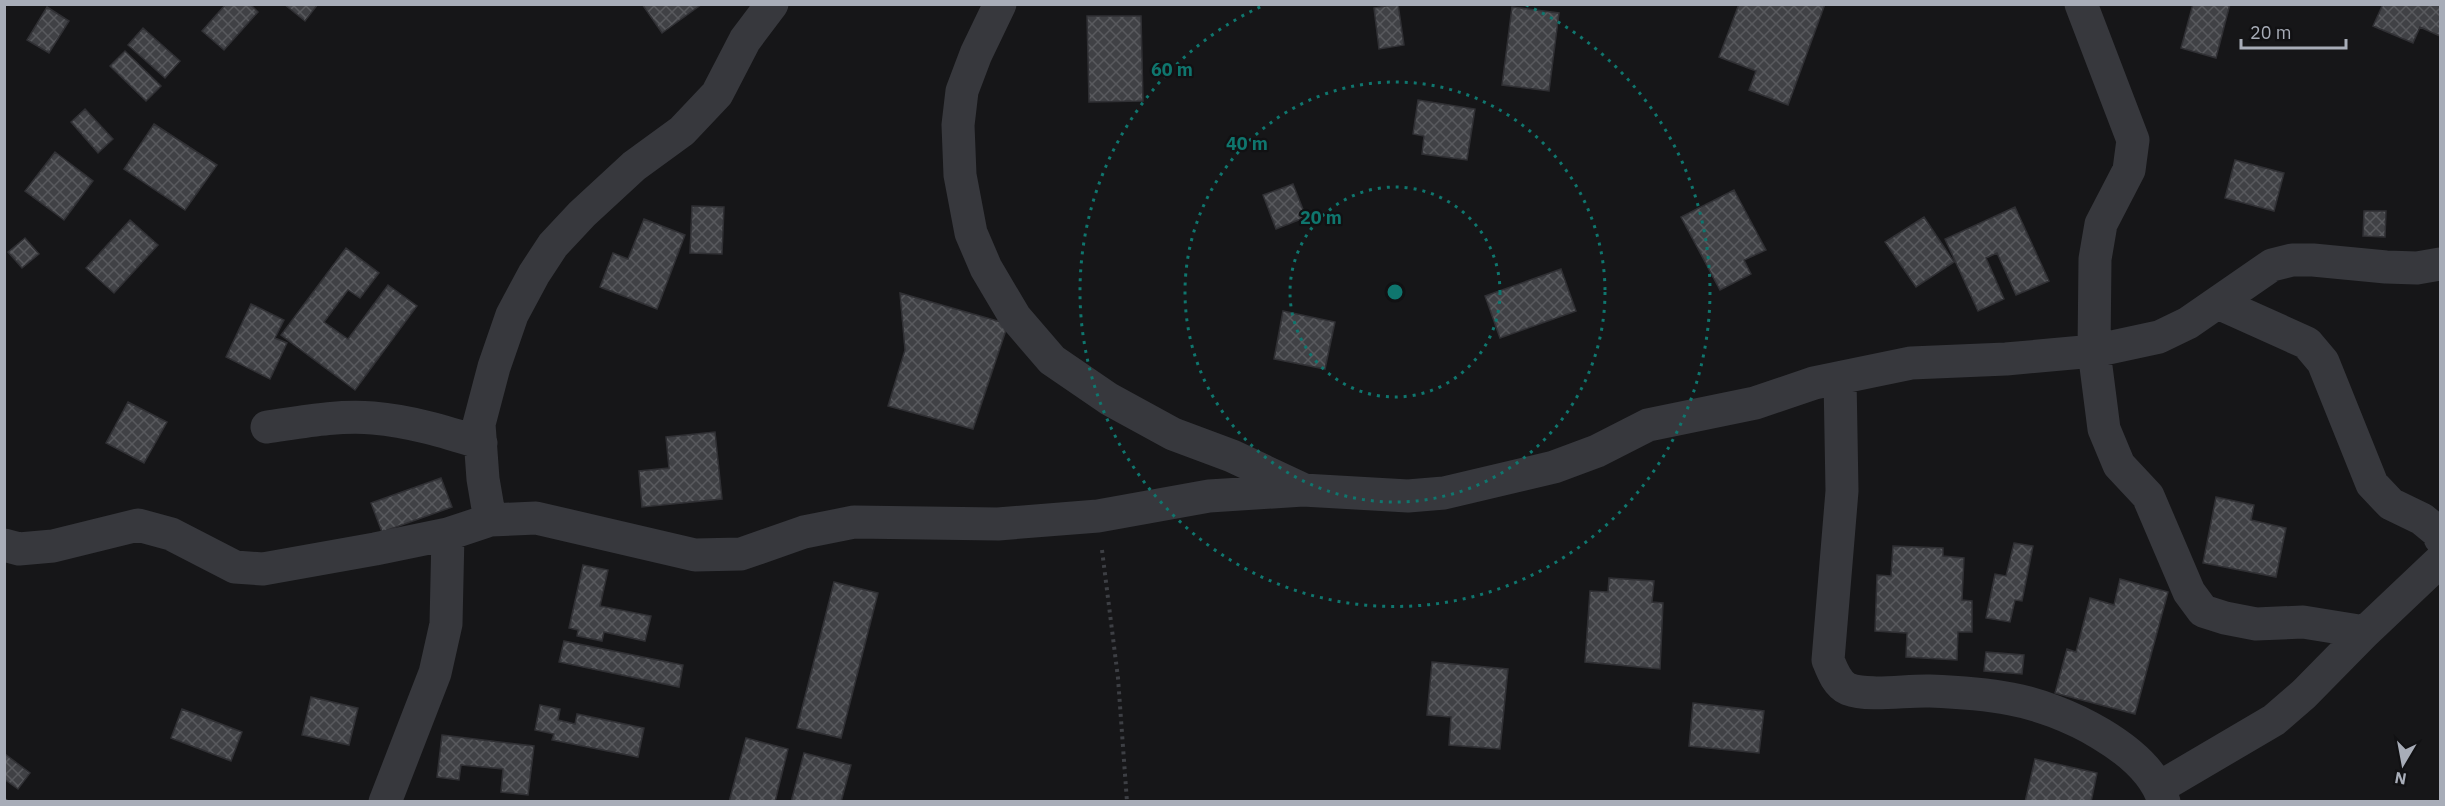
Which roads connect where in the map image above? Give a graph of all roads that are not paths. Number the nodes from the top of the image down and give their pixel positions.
1 (772, 4) edge
2 (1000, 4) edge
3 (2081, 4) edge
4 (2440, 264) edge
5 (2218, 303) junction
6 (2094, 351) junction
7 (1840, 378) junction
8 (267, 427) dead end
9 (481, 443) junction
10 (1303, 489) junction
11 (490, 520) junction
12 (448, 534) junction
13 (2440, 538) edge
14 (4, 545) edge
15 (2440, 561) edge
16 (2365, 632) junction
17 (2162, 794) edge
18 (385, 801) edge

1 - 9 street
2 - 10 street
3 - 6 street
4 - 5 street
5 - 6 street
5 - 13 street
6 - 7 street
6 - 16 street
7 - 10 street
7 - 17 street
8 - 9 street
9 - 11 street
10 - 11 street
11 - 12 street
12 - 14 street
12 - 18 street
15 - 16 street
16 - 17 street

